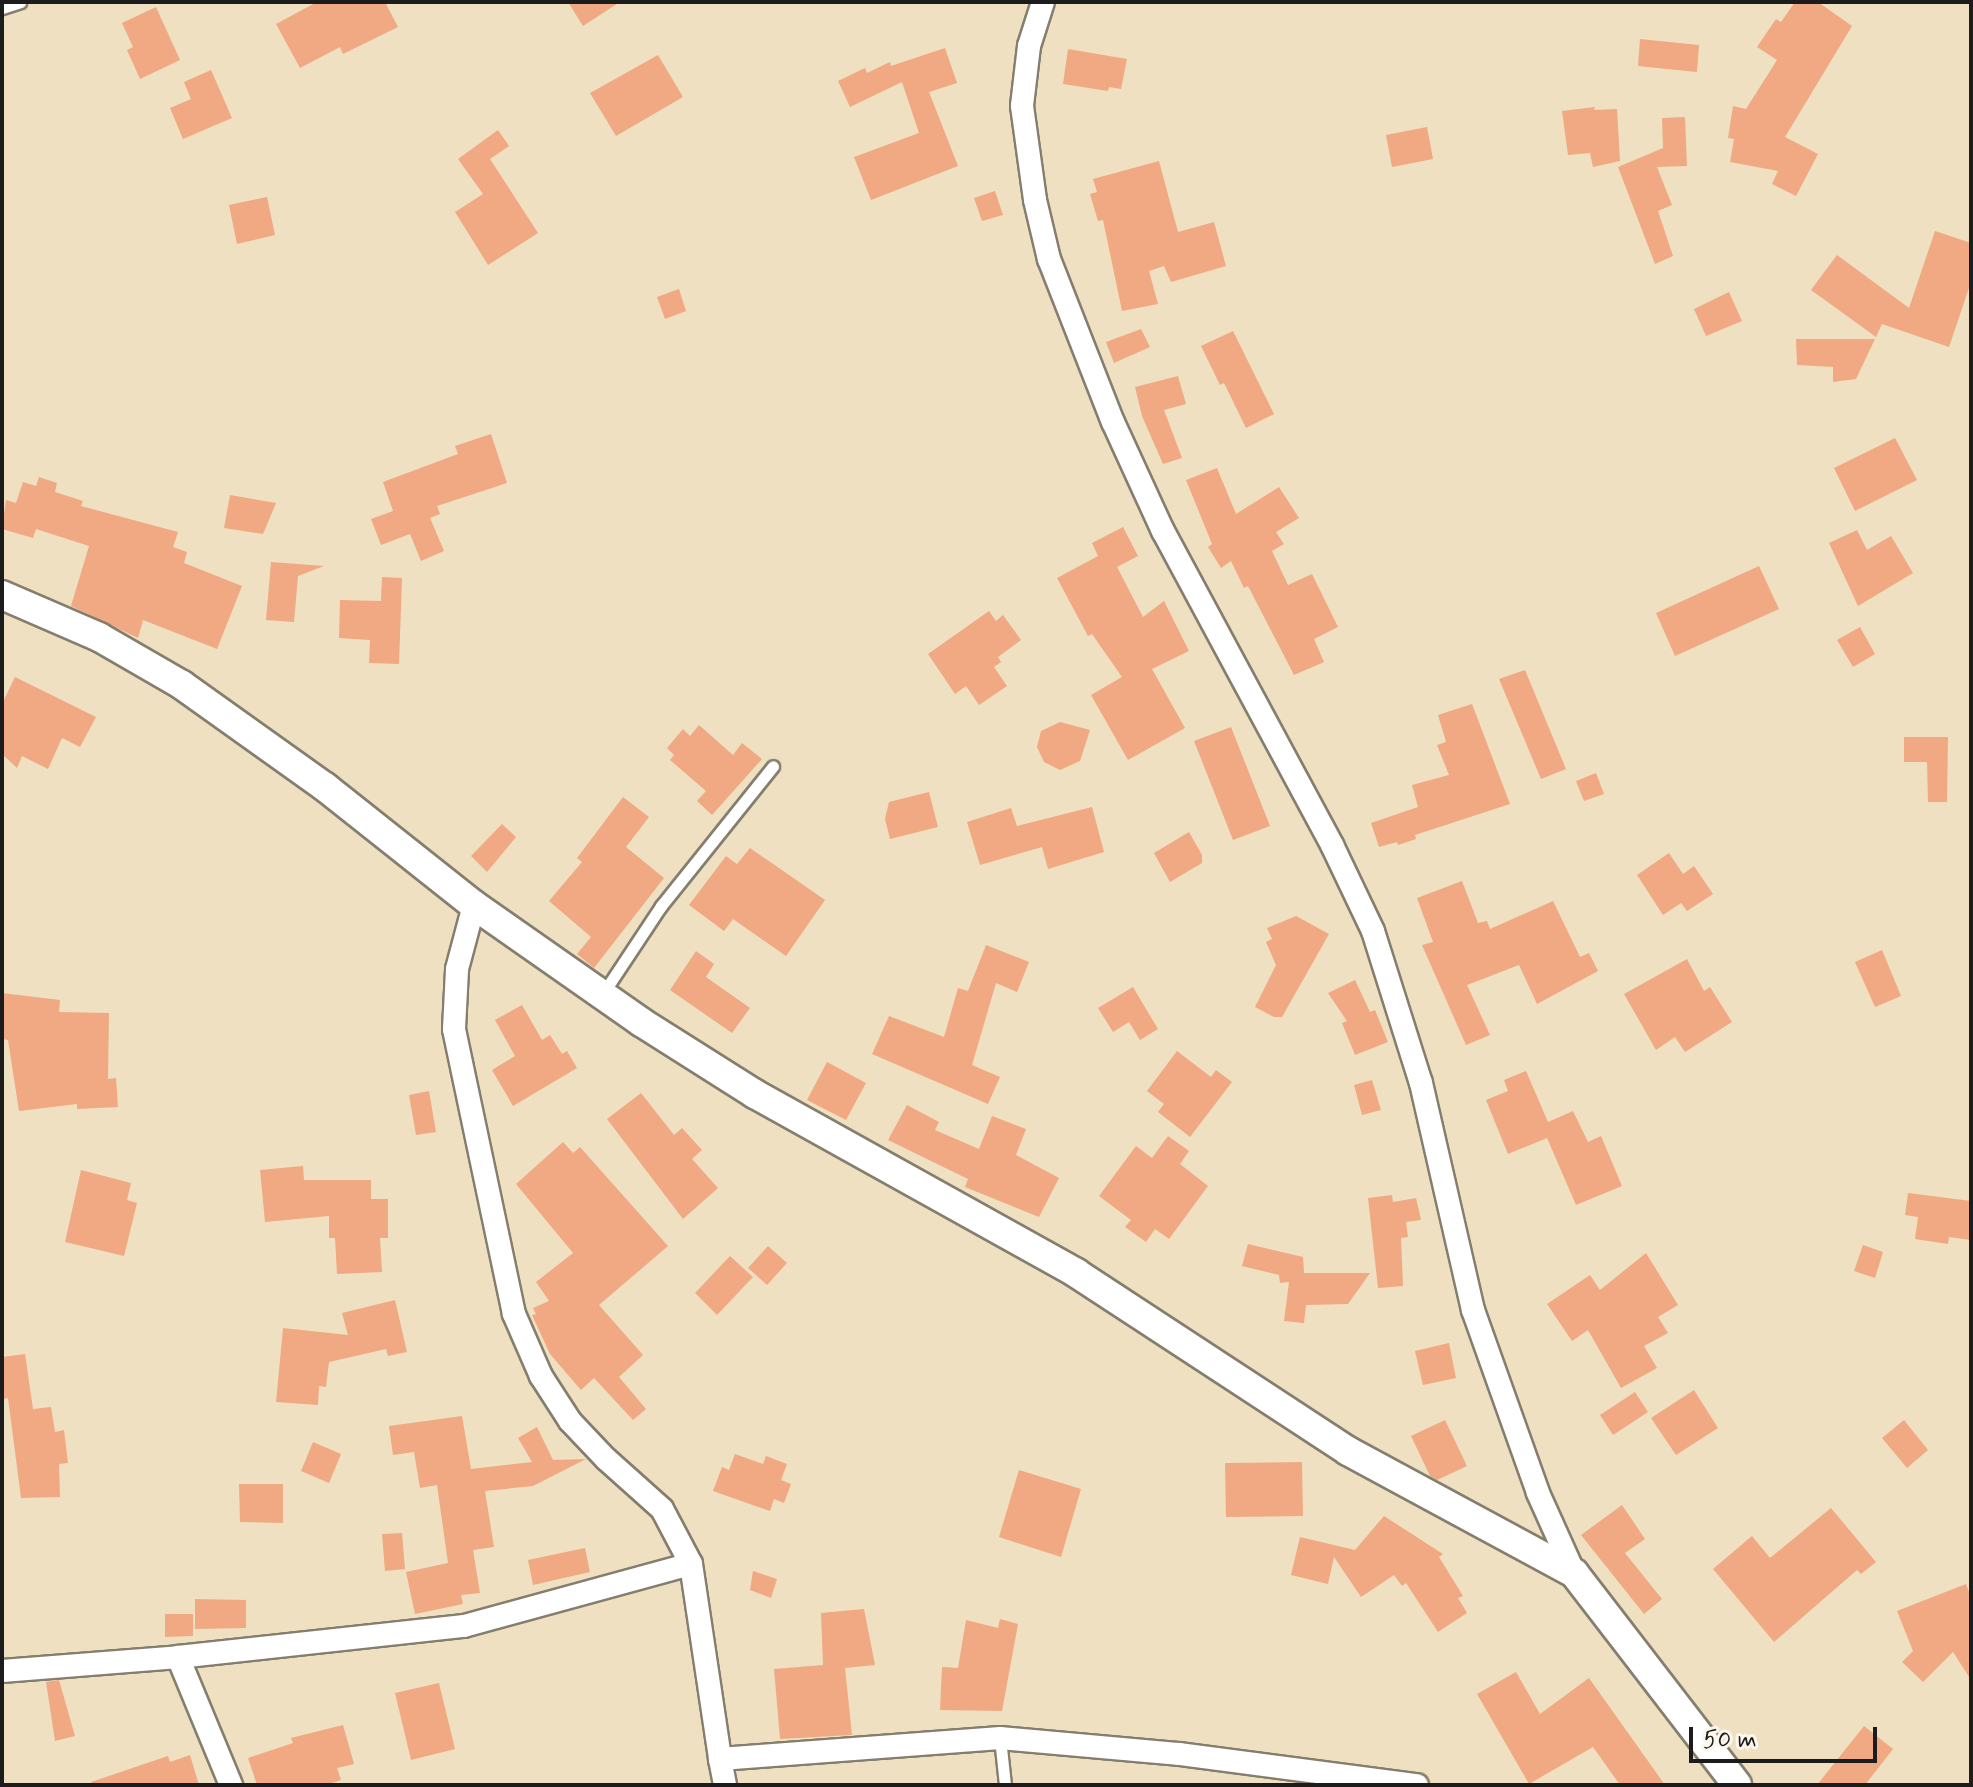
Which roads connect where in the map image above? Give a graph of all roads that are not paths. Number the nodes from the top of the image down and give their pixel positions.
1 (20, 2) edge
2 (1043, 2) edge
3 (2, 8) edge
4 (2, 595) edge
5 (773, 766) dead end
6 (474, 905) junction
7 (602, 995) junction
8 (691, 1564) junction
9 (1574, 1573) junction
10 (178, 1657) junction
11 (2, 1671) edge
12 (1000, 1738) junction
13 (720, 1759) junction
14 (231, 1785) edge
15 (725, 1785) edge
16 (1005, 1785) edge
17 (1417, 1785) edge
18 (1737, 1785) edge

1 - 3 lane
2 - 9 street
4 - 6 street
5 - 7 lane
6 - 7 street
6 - 8 street
7 - 9 street
8 - 10 street
8 - 13 street
9 - 18 street
10 - 11 street
10 - 14 street
12 - 13 street
12 - 16 lane
12 - 17 street
13 - 15 street

